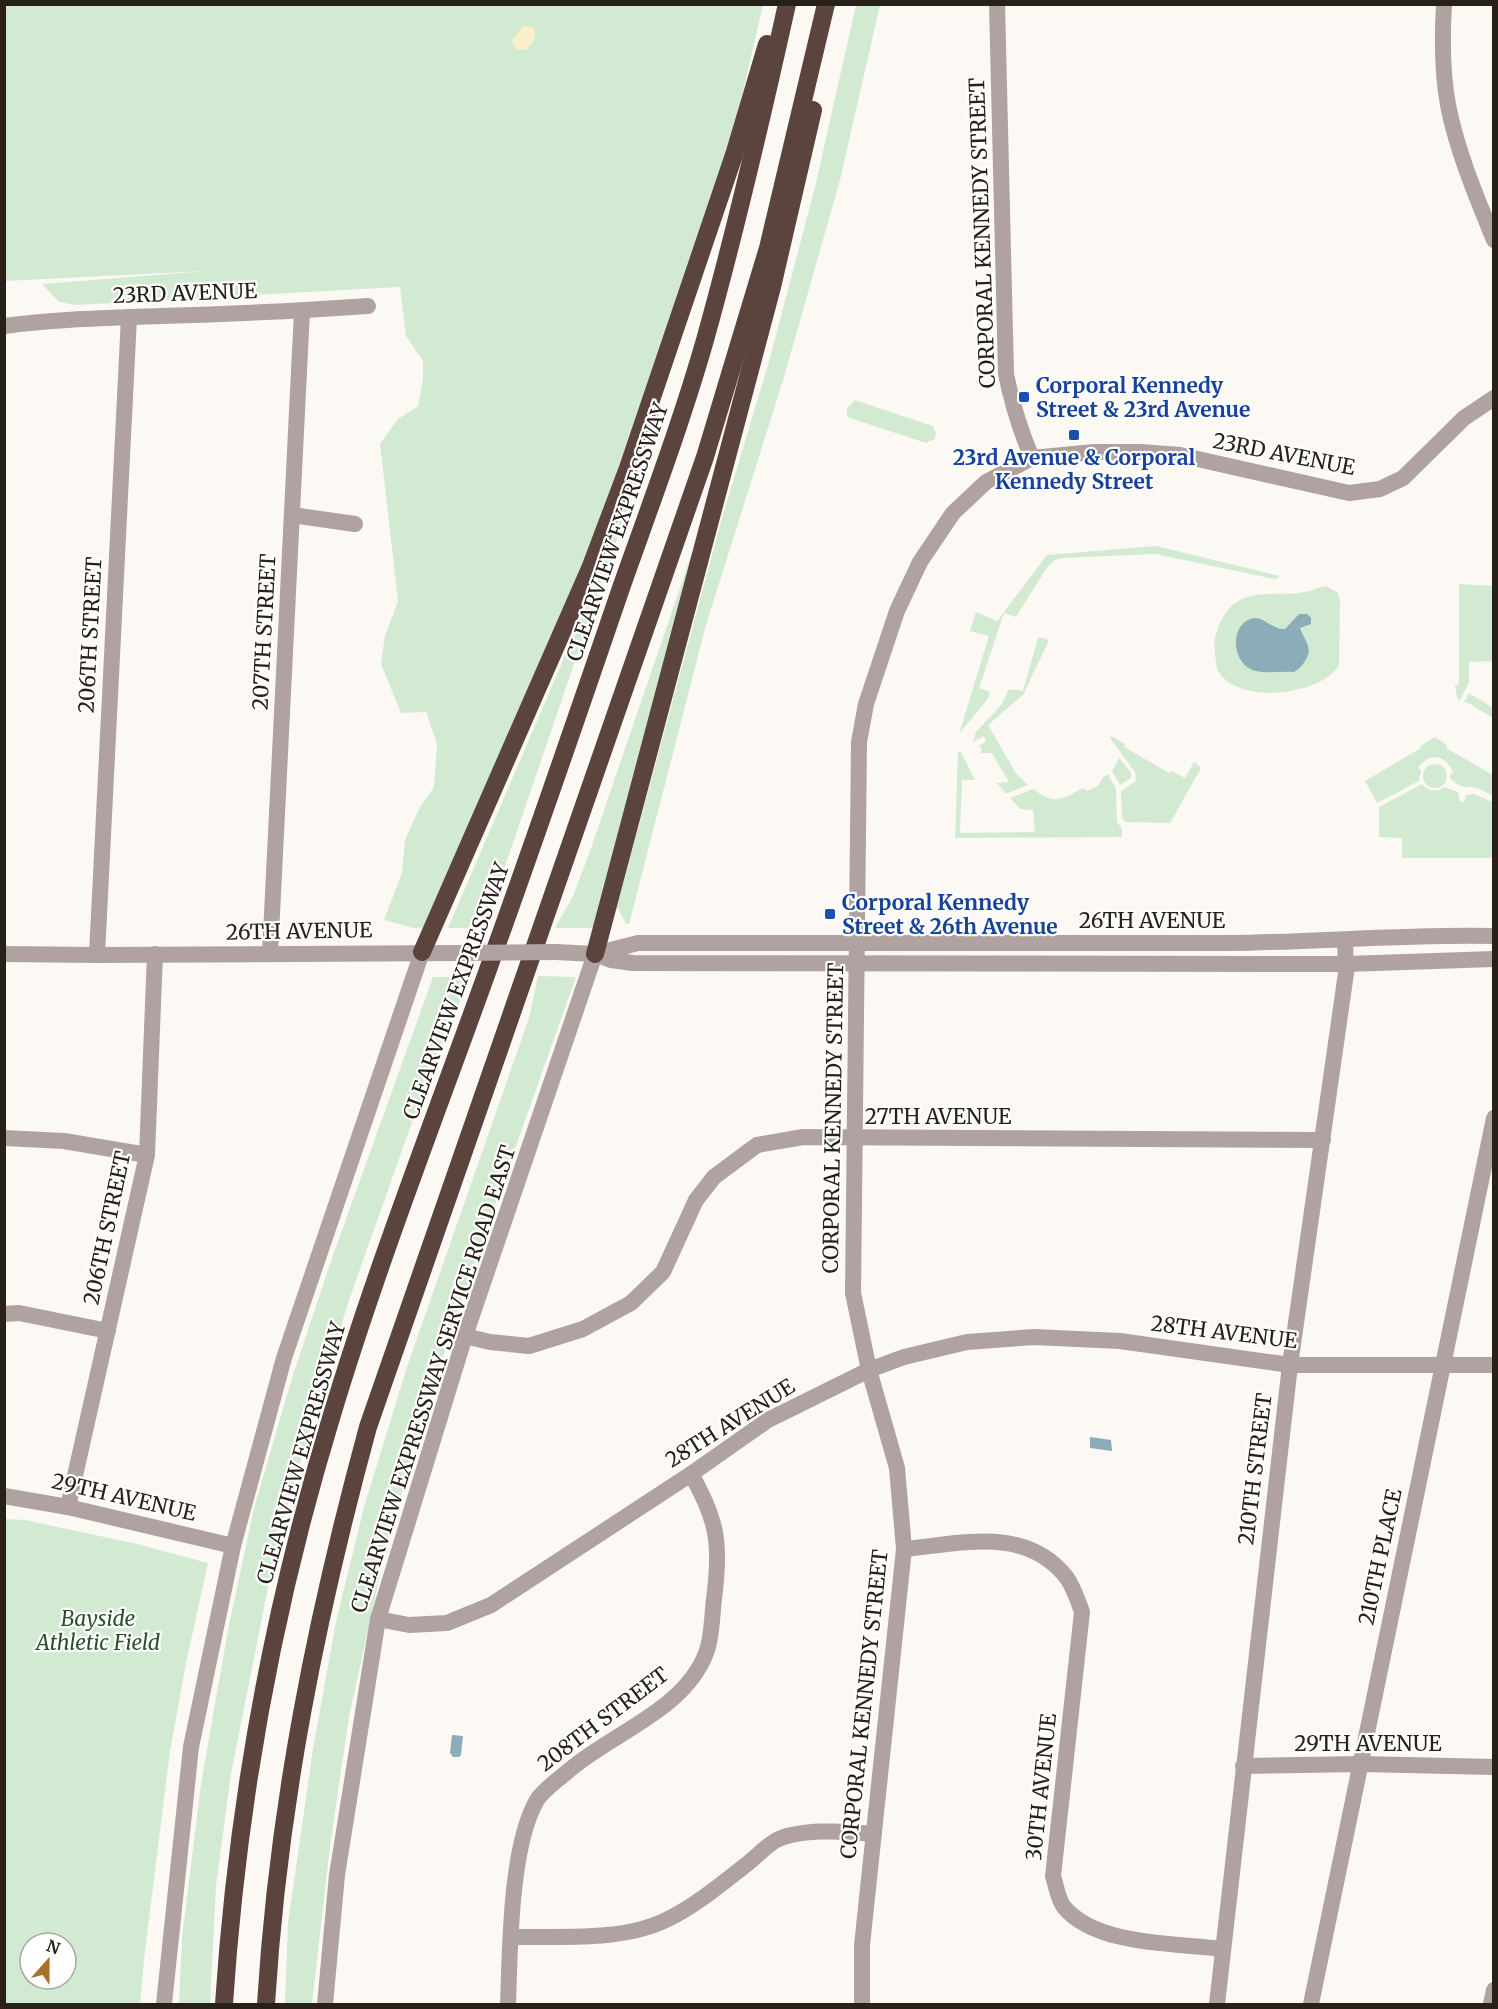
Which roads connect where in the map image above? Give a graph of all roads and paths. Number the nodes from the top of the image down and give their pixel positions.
1 (778, 4) edge
2 (787, 4) edge
3 (826, 4) edge
4 (835, 4) edge
5 (997, 4) edge
6 (1444, 4) edge
7 (1494, 240) edge
8 (368, 306) dead end
9 (302, 311) junction
10 (129, 317) junction
11 (4, 326) edge
12 (1494, 398) edge
13 (1032, 458) junction
14 (292, 515) junction
15 (355, 524) dead end
16 (1494, 936) edge
17 (1345, 940) junction
18 (857, 942) junction
19 (422, 952) junction
20 (4, 954) edge
21 (155, 954) junction
22 (270, 954) junction
23 (595, 954) junction
24 (97, 955) junction
25 (1494, 959) edge
26 (857, 962) junction
27 (1346, 964) junction
28 (1494, 1118) edge
29 (4, 1138) edge
30 (856, 1138) junction
31 (1323, 1140) junction
32 (147, 1155) junction
33 (4, 1314) edge
34 (108, 1331) junction
35 (465, 1336) junction
36 (1290, 1365) junction
37 (1442, 1365) junction
38 (1494, 1365) edge
39 (868, 1370) junction
40 (691, 1474) junction
41 (4, 1496) edge
42 (68, 1507) junction
43 (233, 1546) junction
44 (904, 1549) junction
45 (378, 1619) junction
46 (1361, 1764) junction
47 (1243, 1766) junction
48 (1494, 1767) edge
49 (874, 1834) junction
50 (511, 1936) junction
51 (1222, 1949) junction
52 (1494, 1990) edge
53 (164, 2004) edge
54 (224, 2004) edge
55 (266, 2004) edge
56 (325, 2004) edge
57 (508, 2004) edge
58 (862, 2004) edge
59 (1216, 2004) edge
60 (1311, 2004) edge
61 (1491, 2004) edge

1 - 19 highway
2 - 54 highway, CLEARVIEW EXPRESSWAY
3 - 55 highway
4 - 23 highway
5 - 13 street, CORPORAL KENNEDY STREET
6 - 7 street
8 - 9 street, 23RD AVENUE
9 - 10 street, 23RD AVENUE
9 - 14 street, 207TH STREET
10 - 11 street, 23RD AVENUE
10 - 24 street, 206TH STREET
12 - 13 street, 23RD AVENUE
13 - 18 street, CORPORAL KENNEDY STREET
14 - 15 street
14 - 22 street, 207TH STREET
16 - 17 street, 26TH AVENUE
17 - 18 street, 26TH AVENUE
17 - 27 street, 210TH STREET
18 - 23 street, 26TH AVENUE
18 - 26 street, CORPORAL KENNEDY STREET
19 - 22 street, 26TH AVENUE
19 - 23 street, 26TH AVENUE, bridge
19 - 43 street, CLEARVIEW EXPRESSWAY
20 - 24 street, 26TH AVENUE
21 - 22 street, 26TH AVENUE
21 - 24 street, 26TH AVENUE
21 - 32 street, 206TH STREET
23 - 26 street, 26TH AVENUE
23 - 35 street, CLEARVIEW EXPRESSWAY SERVICE ROAD EAST
25 - 27 street, 26TH AVENUE
26 - 27 street, 26TH AVENUE
26 - 30 street, CORPORAL KENNEDY STREET
27 - 31 street, 210TH STREET
28 - 37 street, 210TH PLACE
29 - 32 street
30 - 31 street, 27TH AVENUE
30 - 35 street, 27TH AVENUE
30 - 39 street, CORPORAL KENNEDY STREET
31 - 36 street, 210TH STREET
32 - 34 street, 206TH STREET
33 - 34 street
34 - 42 street, 206TH STREET
35 - 45 street, CLEARVIEW EXPRESSWAY SERVICE ROAD EAST
36 - 37 street, 28TH AVENUE
36 - 39 street, 28TH AVENUE
36 - 47 street, 210TH STREET
37 - 38 street, 28TH AVENUE
37 - 46 street, 210TH PLACE
39 - 40 street, 28TH AVENUE
39 - 44 street, CORPORAL KENNEDY STREET
40 - 45 street, 28TH AVENUE
40 - 50 street, 208TH STREET
41 - 42 street, 29TH AVENUE
42 - 43 street, 29TH AVENUE
43 - 53 street, CLEARVIEW EXPRESSWAY
44 - 49 street, CORPORAL KENNEDY STREET
44 - 51 street, 30TH AVENUE
45 - 56 street, CLEARVIEW EXPRESSWAY SERVICE ROAD EAST
46 - 47 street, 29TH AVENUE
46 - 48 street, 29TH AVENUE
46 - 60 street, 210TH PLACE
47 - 51 street, 210TH STREET
49 - 50 street
49 - 58 street, CORPORAL KENNEDY STREET
50 - 57 street, 208TH STREET
51 - 59 street, 210TH STREET
52 - 61 street

